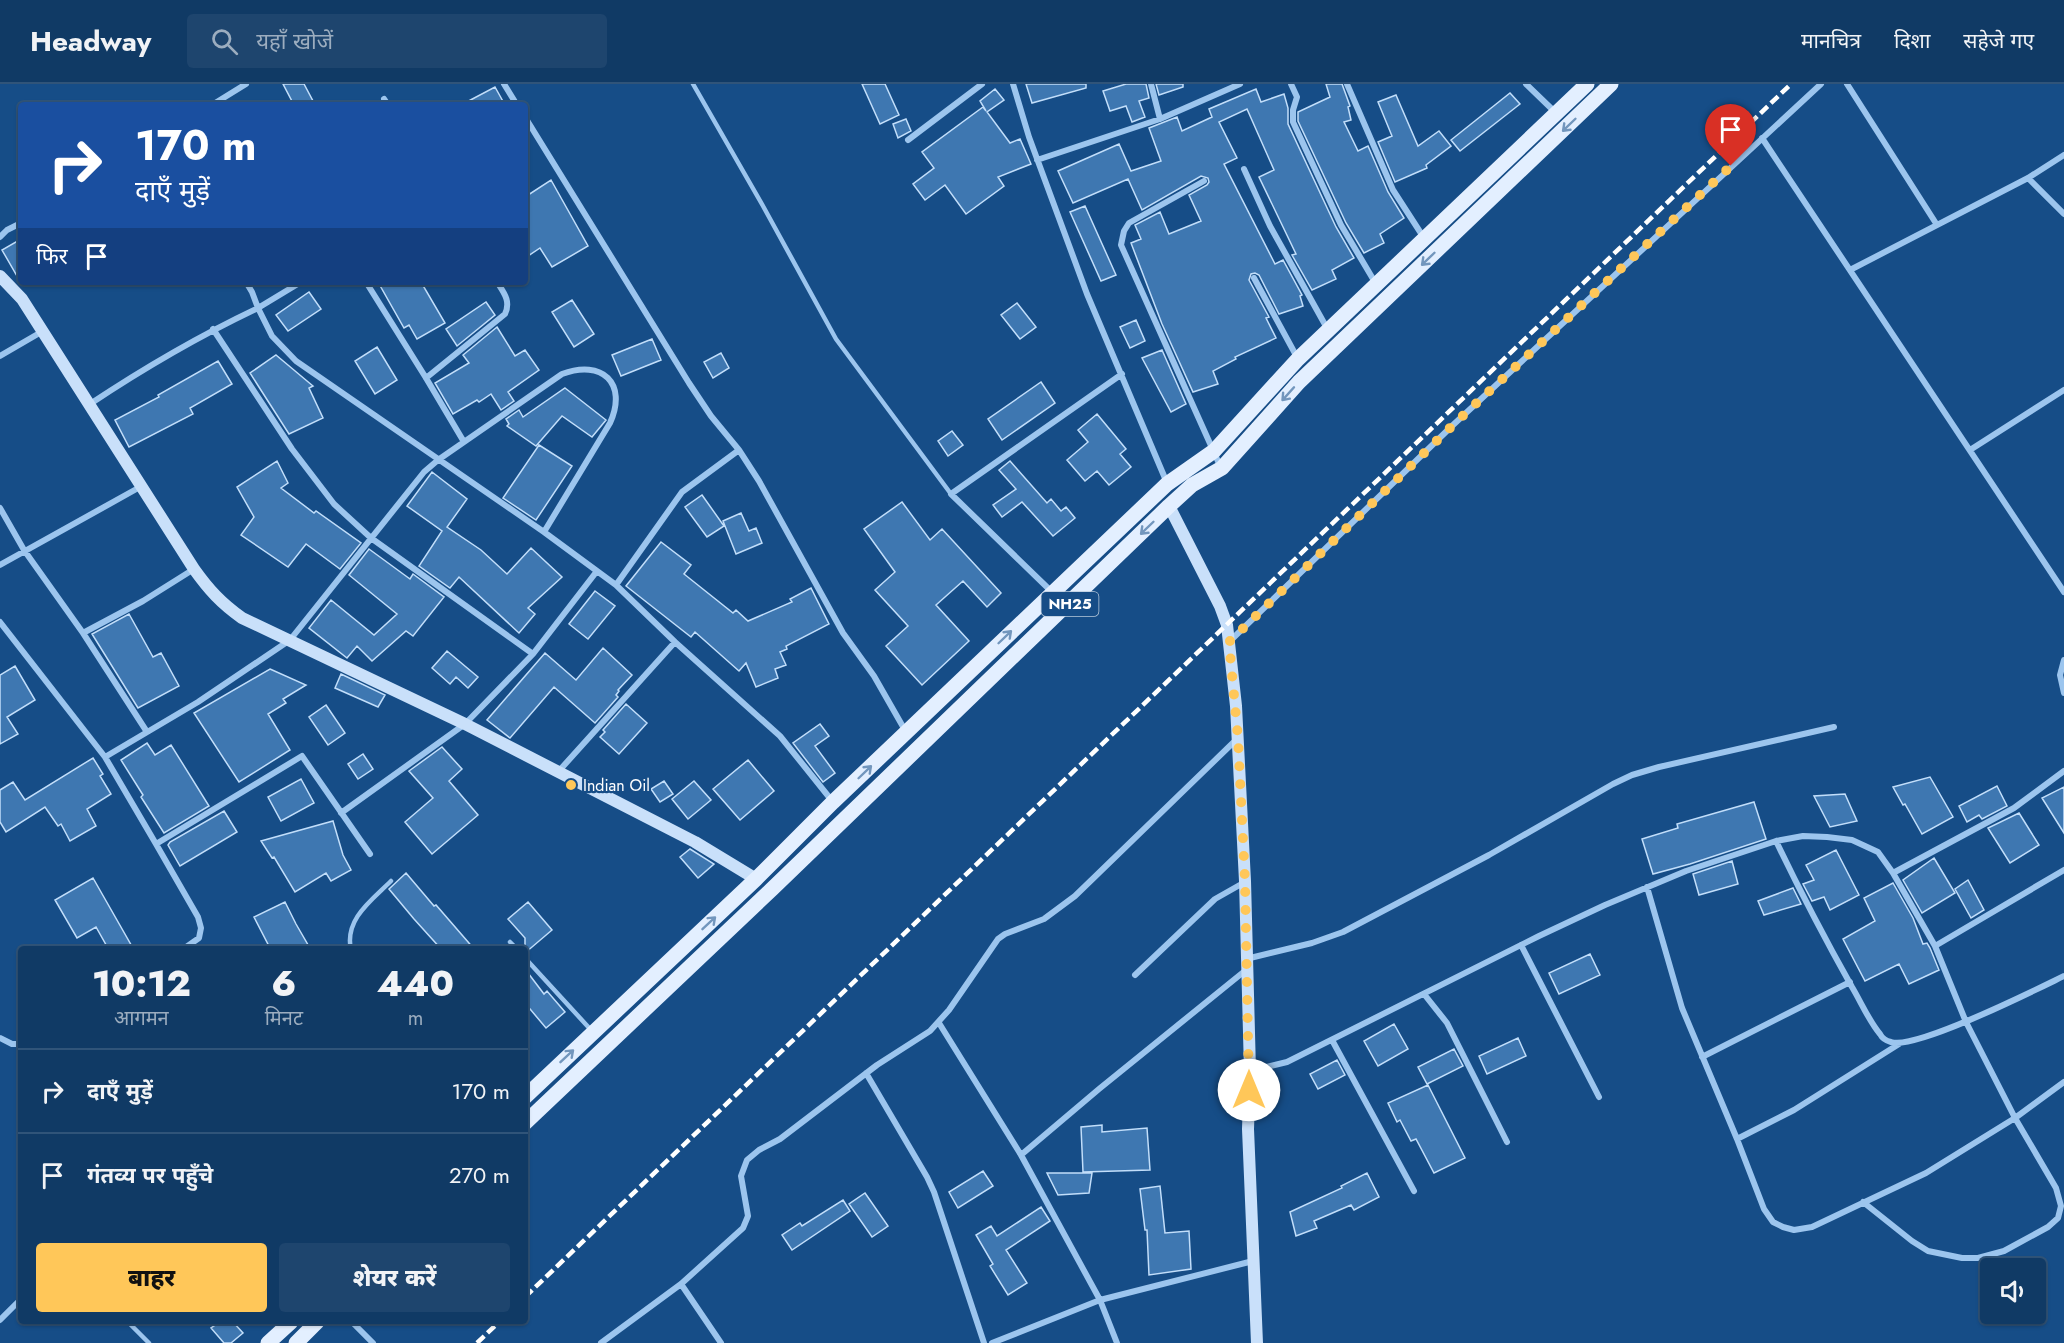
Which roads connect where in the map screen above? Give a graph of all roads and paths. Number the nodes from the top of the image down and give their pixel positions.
1 (246, 84) edge
2 (504, 84) edge
3 (693, 84) edge
4 (982, 84) edge
5 (1013, 84) edge
6 (1151, 84) edge
7 (1240, 84) edge
8 (1291, 84) edge
9 (1347, 84) edge
10 (1526, 84) edge
11 (1587, 84) edge
12 (1611, 84) edge
13 (1821, 84) edge
14 (1847, 84) edge
15 (217, 102) edge
16 (515, 102) edge
17 (1557, 114) junction
18 (1160, 118) junction
19 (528, 122) edge
20 (1762, 138) junction
21 (908, 140) dead end
22 (2064, 155) edge
23 (1037, 160) junction
24 (1244, 170) dead end
25 (2028, 178) junction
26 (1204, 181) dead end
27 (2064, 214) edge
28 (18, 224) edge
29 (1937, 225) junction
30 (0, 237) edge
31 (1424, 238) junction
32 (1850, 270) junction
33 (0, 276) edge
34 (1254, 278) dead end
35 (248, 285) edge
36 (296, 285) edge
37 (368, 285) edge
38 (499, 285) edge
39 (1376, 285) junction
40 (258, 308) junction
41 (213, 329) junction
42 (1328, 330) junction
43 (43, 331) junction
44 (0, 356) edge
45 (1298, 359) junction
46 (1122, 375) junction
47 (426, 378) junction
48 (2064, 390) edge
49 (90, 404) junction
50 (464, 442) junction
51 (739, 450) junction
52 (1970, 450) junction
53 (1214, 451) junction
54 (438, 460) junction
55 (1222, 468) junction
56 (1167, 484) junction
57 (141, 487) junction
58 (951, 494) junction
59 (1169, 506) junction
60 (0, 508) edge
61 (544, 532) junction
62 (371, 538) junction
63 (24, 550) junction
64 (0, 565) edge
65 (194, 569) junction
66 (597, 571) junction
67 (616, 585) junction
68 (1052, 592) junction
69 (2064, 592) edge
70 (0, 622) edge
71 (83, 633) junction
72 (290, 640) junction
73 (675, 642) junction
74 (1229, 642) junction
75 (532, 654) junction
76 (2064, 660) edge
77 (2064, 693) edge
78 (465, 724) junction
79 (1834, 728) dead end
80 (147, 732) junction
81 (906, 732) junction
82 (1238, 738) junction
83 (105, 756) junction
84 (2064, 771) edge
85 (558, 772) junction
86 (834, 802) junction
87 (341, 813) junction
88 (1776, 841) junction
89 (156, 844) junction
90 (370, 854) dead end
91 (2064, 870) edge
92 (1893, 873) junction
93 (756, 879) junction
94 (391, 881) dead end
95 (1245, 881) junction
96 (1647, 887) junction
97 (510, 942) dead end
98 (1521, 945) junction
99 (188, 946) edge
100 (351, 946) edge
101 (514, 946) edge
102 (1935, 946) junction
103 (528, 960) edge
104 (1246, 964) junction
105 (1135, 975) dead end
106 (2064, 976) edge
107 (1850, 982) junction
108 (1424, 994) junction
109 (1966, 1022) junction
110 (939, 1023) junction
111 (593, 1032) junction
112 (0, 1038) edge
113 (1332, 1040) junction
114 (18, 1044) edge
115 (1899, 1044) junction
116 (1702, 1057) junction
117 (1250, 1071) junction
118 (866, 1073) junction
119 (2064, 1082) edge
120 (528, 1094) edge
121 (1599, 1097) dead end
122 (2015, 1118) junction
123 (528, 1120) edge
124 (1737, 1139) junction
125 (1507, 1142) dead end
126 (1021, 1155) junction
127 (1413, 1191) dead end
128 (1863, 1202) junction
129 (1254, 1261) junction
130 (681, 1284) junction
131 (1100, 1300) junction
132 (18, 1302) edge
133 (0, 1320) edge
134 (130, 1324) edge
135 (289, 1324) edge
136 (315, 1324) edge
137 (354, 1324) edge
138 (1002, 1341) edge
139 (148, 1343) edge
140 (268, 1343) edge
141 (296, 1343) edge
142 (373, 1343) edge
143 (601, 1343) edge
144 (721, 1343) edge
145 (984, 1343) edge
146 (992, 1343) edge
147 (1117, 1343) edge
148 (1257, 1343) edge

1 - 15 street
2 - 16 street
3 - 58 lane
4 - 21 street
5 - 23 street
6 - 18 street
7 - 18 street
8 - 39 street
9 - 31 street
10 - 17 street
11 - 17 main road, NH25
12 -> 55 main road, NH25
13 - 20 street
14 - 29 street
17 - 31 main road, NH25
18 - 23 street
19 - 51 street
20 - 32 street
20 - 74 street
22 - 25 street
23 - 46 street
24 - 42 street
25 - 27 street
25 - 29 street
26 - 53 street
28 - 30 street
29 - 32 street
31 - 39 main road, NH25
32 - 52 street
33 - 43 street
34 - 45 street
35 - 40 street
36 - 40 street
37 - 47 street
38 - 47 street
39 - 42 main road, NH25
40 - 41 street
40 - 54 street
41 - 49 street
41 - 62 street
42 - 45 main road, NH25
43 - 44 street
43 - 49 street
45 - 53 main road, NH25
46 - 56 street
46 - 58 street
47 - 50 street
48 - 52 street
49 - 57 street
50 - 54 street
50 - 61 street
51 - 67 street
51 - 81 street
52 - 69 street
53 - 55 street
53 - 56 main road, NH25
54 - 61 street
54 - 62 street
55 - 59 main road, NH25
56 - 68 main road, NH25
57 - 63 street
57 - 65 street
58 - 68 street
59 - 74 street
59 -> 123 main road, NH25
60 - 63 street
61 - 66 street
62 - 72 street
62 - 75 street
63 - 64 street
63 - 71 street
65 - 71 street
65 - 72 street
66 - 67 street
66 - 75 street
67 - 73 street
81 -> 68 main road, NH25
70 - 83 street
71 - 80 street
72 - 78 street
72 - 80 street
73 - 85 street
73 - 86 street
74 - 82 street
75 - 78 street
76 - 77 street
78 - 85 street
78 - 87 street
79 - 104 street
80 - 83 street
86 -> 81 main road, NH25
82 - 95 street
82 - 110 street
83 - 89 street
84 - 92 street
85 - 93 street
86 - 93 main road, NH25
87 - 89 street
87 - 90 street
88 - 92 street
88 - 96 street
88 - 107 street
89 - 99 street
91 - 102 street
92 - 102 street
111 -> 93 main road, NH25
94 - 100 lane
95 - 104 street
95 - 105 street
96 - 98 street
96 - 116 street
97 - 101 lane
98 - 108 street
98 - 121 street
102 - 109 street
103 - 111 lane
104 - 117 street
104 - 126 street
106 - 109 street
107 - 115 street
107 - 116 street
108 - 113 street
108 - 125 street
109 - 115 street
109 - 122 street
110 - 118 street
110 - 126 street
120 -> 111 main road, NH25
112 - 114 street
113 - 117 street
113 - 127 street
115 - 124 street
116 - 124 street
117 - 129 street
118 - 130 street
118 - 145 street
119 - 122 street
122 - 128 street
122 - 128 street
124 - 128 street
126 - 131 street
129 - 131 street
129 - 148 street
130 - 143 street
130 - 144 street
131 - 138 street
131 - 147 street
132 - 133 street
134 - 139 lane
135 - 140 main road
136 - 141 main road
137 - 142 street
138 - 146 street

